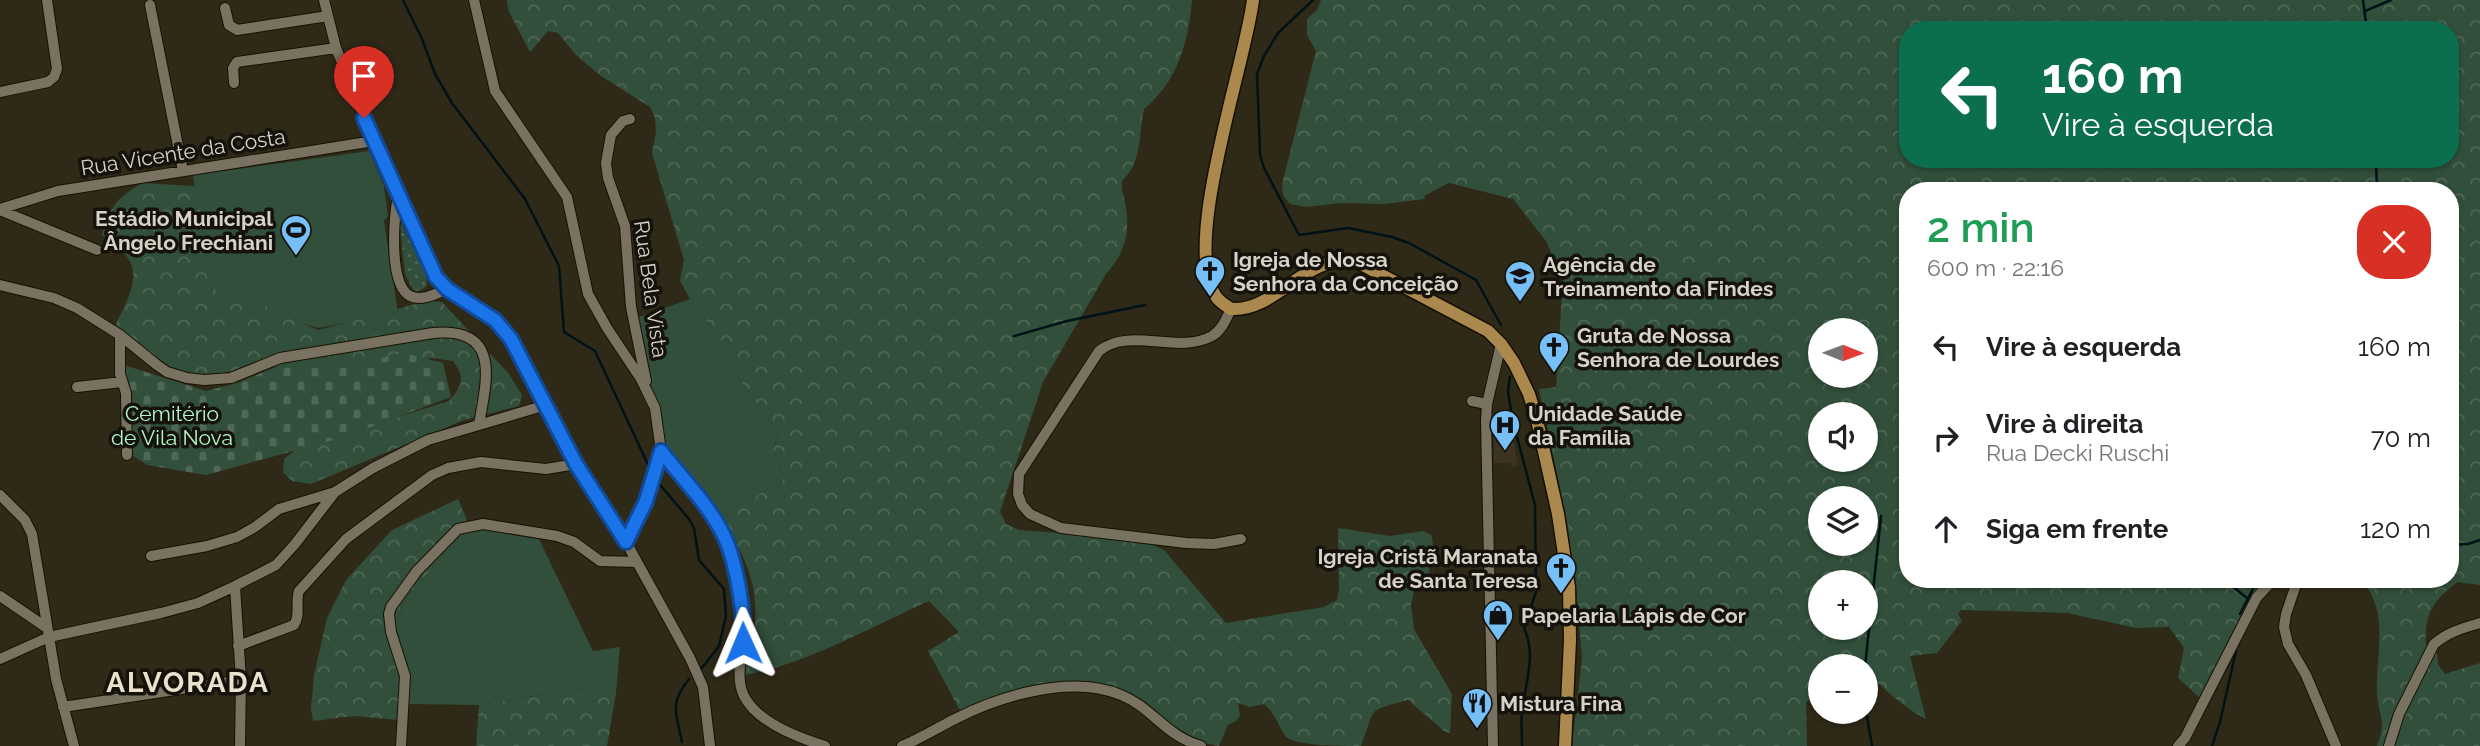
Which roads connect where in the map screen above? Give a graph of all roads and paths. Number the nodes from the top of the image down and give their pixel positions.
1 (47, 0) edge
2 (324, 0) edge
3 (474, 0) edge
4 (1253, 0) edge
5 (150, 5) dead end
6 (225, 8) dead end
7 (328, 16) junction
8 (336, 48) junction
9 (234, 83) dead end
10 (0, 92) edge
11 (630, 119) dead end
12 (373, 141) junction
13 (183, 171) junction
14 (398, 195) junction
15 (0, 210) edge
16 (97, 250) dead end
17 (0, 285) edge
18 (447, 289) junction
19 (1231, 309) junction
20 (120, 335) junction
21 (1501, 344) junction
22 (122, 382) junction
23 (77, 387) dead end
24 (648, 392) junction
25 (1472, 401) dead end
26 (1487, 404) junction
27 (546, 405) junction
28 (479, 425) junction
29 (661, 451) junction
30 (127, 455) dead end
31 (576, 464) junction
32 (335, 492) junction
33 (0, 495) edge
34 (1241, 539) dead end
35 (626, 542) junction
36 (151, 556) dead end
37 (636, 562) junction
38 (235, 586) junction
39 (2266, 588) edge
40 (2295, 588) edge
41 (0, 597) edge
42 (2480, 622) edge
43 (48, 633) junction
44 (238, 646) junction
45 (0, 659) edge
46 (241, 680) junction
47 (62, 707) junction
48 (73, 746) edge
49 (240, 746) edge
50 (401, 746) edge
51 (710, 746) edge
52 (825, 746) edge
53 (902, 746) edge
54 (1201, 746) edge
55 (1493, 746) edge
56 (1565, 746) edge
57 (2178, 746) edge
58 (2336, 746) edge
59 (2389, 746) edge

1 - 10 street
2 - 7 street
3 - 24 street
4 - 19 main road
5 - 13 street
6 - 7 street
7 - 8 street
8 - 9 street
8 - 12 street
11 - 24 street, Rua Bela Vista
12 - 13 street, Rua Vicente da Costa
12 - 14 street
13 - 15 street, Rua Vicente da Costa
14 - 18 street
14 - 18 street
15 - 16 street
17 - 20 street
18 - 27 street
19 - 21 main road
19 - 34 street
20 - 22 street
20 - 28 street
21 - 26 street
21 - 56 main road
22 - 23 street
22 - 30 street
24 - 29 street
25 - 26 street
26 - 55 street
27 - 28 street
27 - 31 street
28 - 32 street
29 - 35 street
29 - 52 street
31 - 35 street
31 - 44 street
32 - 36 street
32 - 38 street
33 - 43 street
35 - 37 street
37 - 50 street
37 - 51 street
38 - 43 street
38 - 44 street
39 - 57 street
40 - 58 street
41 - 43 street
42 - 59 street
43 - 45 street
43 - 47 street
44 - 46 street
46 - 47 street
46 - 49 street
47 - 48 street
53 - 54 street

